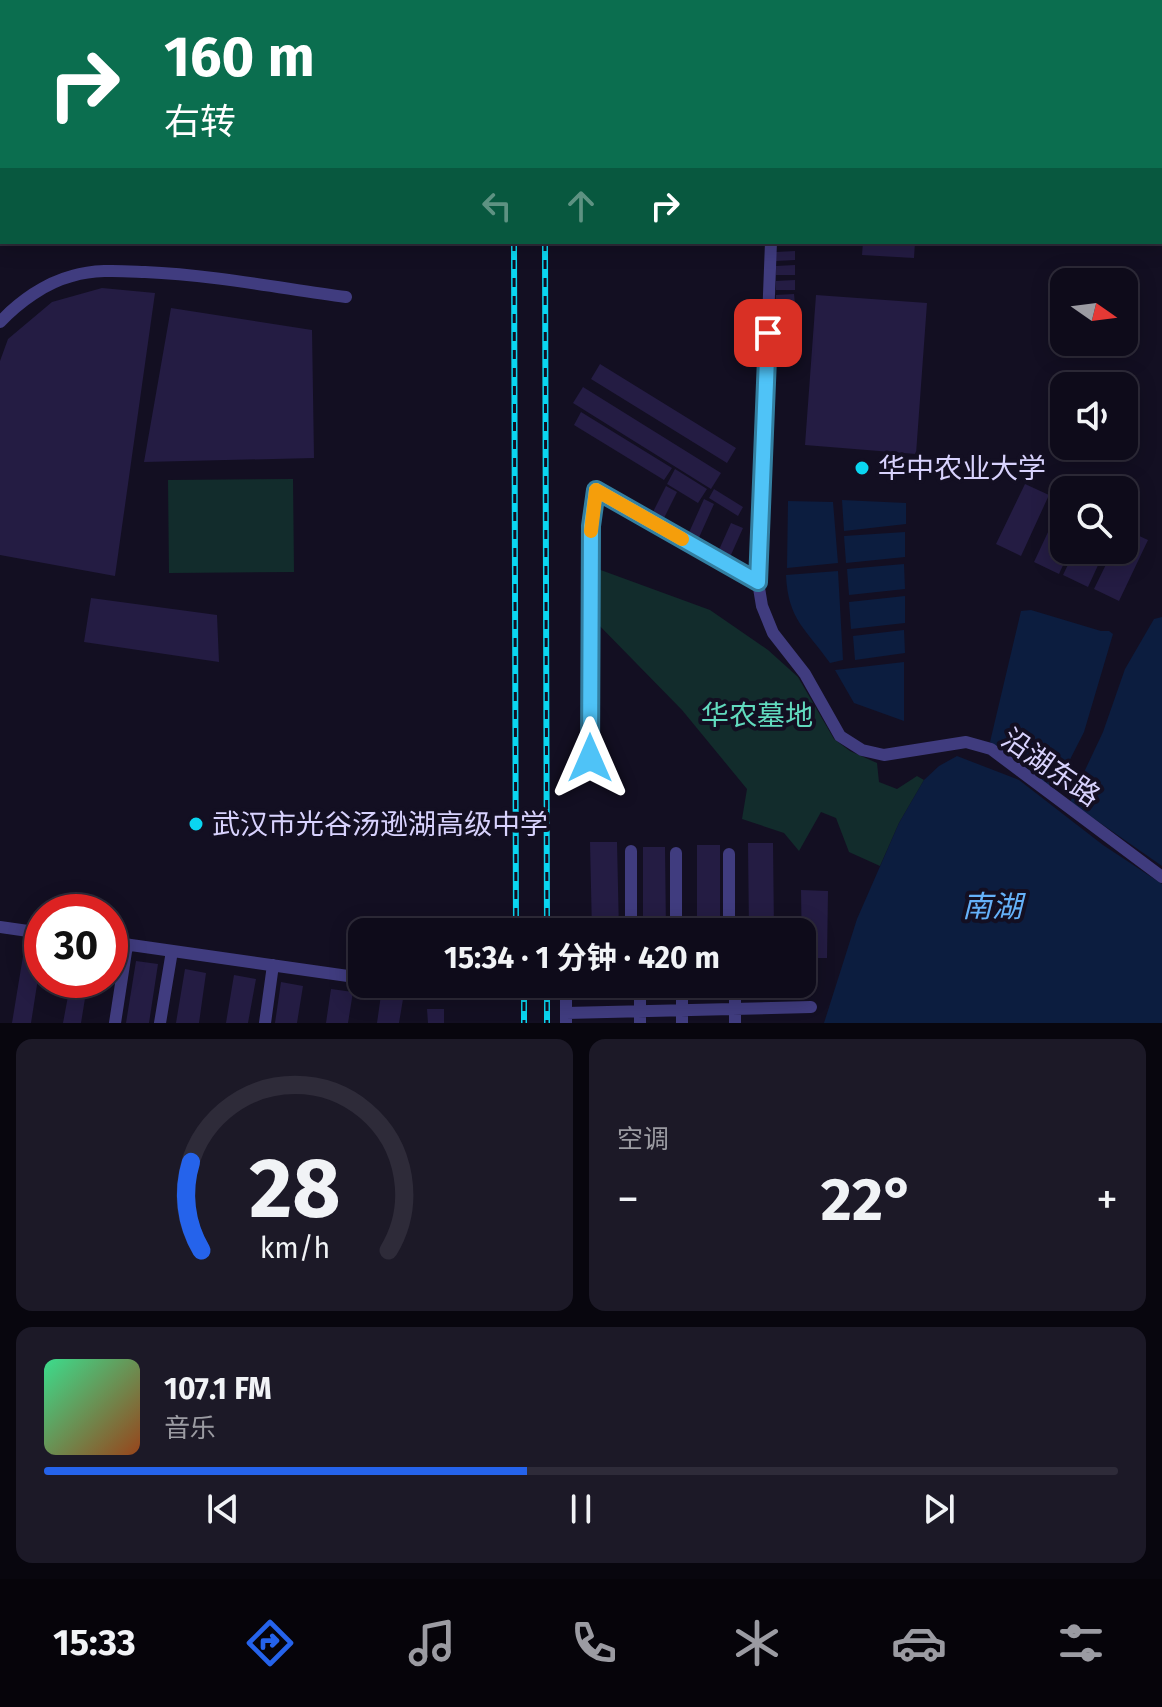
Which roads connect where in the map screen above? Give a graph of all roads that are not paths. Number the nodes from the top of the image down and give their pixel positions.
1 (771, 244) edge
2 (346, 297) dead end
3 (0, 322) edge
4 (758, 582) junction
5 (590, 758) dead end
6 (631, 851) dead end
7 (676, 853) dead end
8 (729, 854) dead end
9 (1162, 877) edge
10 (631, 918) edge
11 (676, 918) edge
12 (729, 918) edge
13 (0, 927) edge
14 (24, 930) edge
15 (128, 945) edge
16 (172, 951) junction
17 (273, 965) junction
18 (348, 976) edge
19 (119, 998) edge
20 (682, 998) edge
21 (735, 998) edge
22 (811, 1007) dead end
23 (735, 1008) junction
24 (682, 1009) junction
25 (640, 1017) edge
26 (566, 1018) edge
27 (115, 1023) edge
28 (160, 1023) edge
29 (265, 1023) edge
30 (682, 1023) edge
31 (735, 1023) edge

1 - 4 street, 沿湖东路
2 - 3 street
4 - 5 street
4 - 9 street, 沿湖东路
6 - 10 street
7 - 11 street
8 - 12 street
13 - 14 street
15 - 16 street
16 - 17 street
16 - 28 street
17 - 18 street
17 - 29 street
19 - 27 street
20 - 24 street
21 - 23 street
22 - 23 street
23 - 24 street
23 - 31 street
24 - 25 street
24 - 30 street
25 - 26 street

